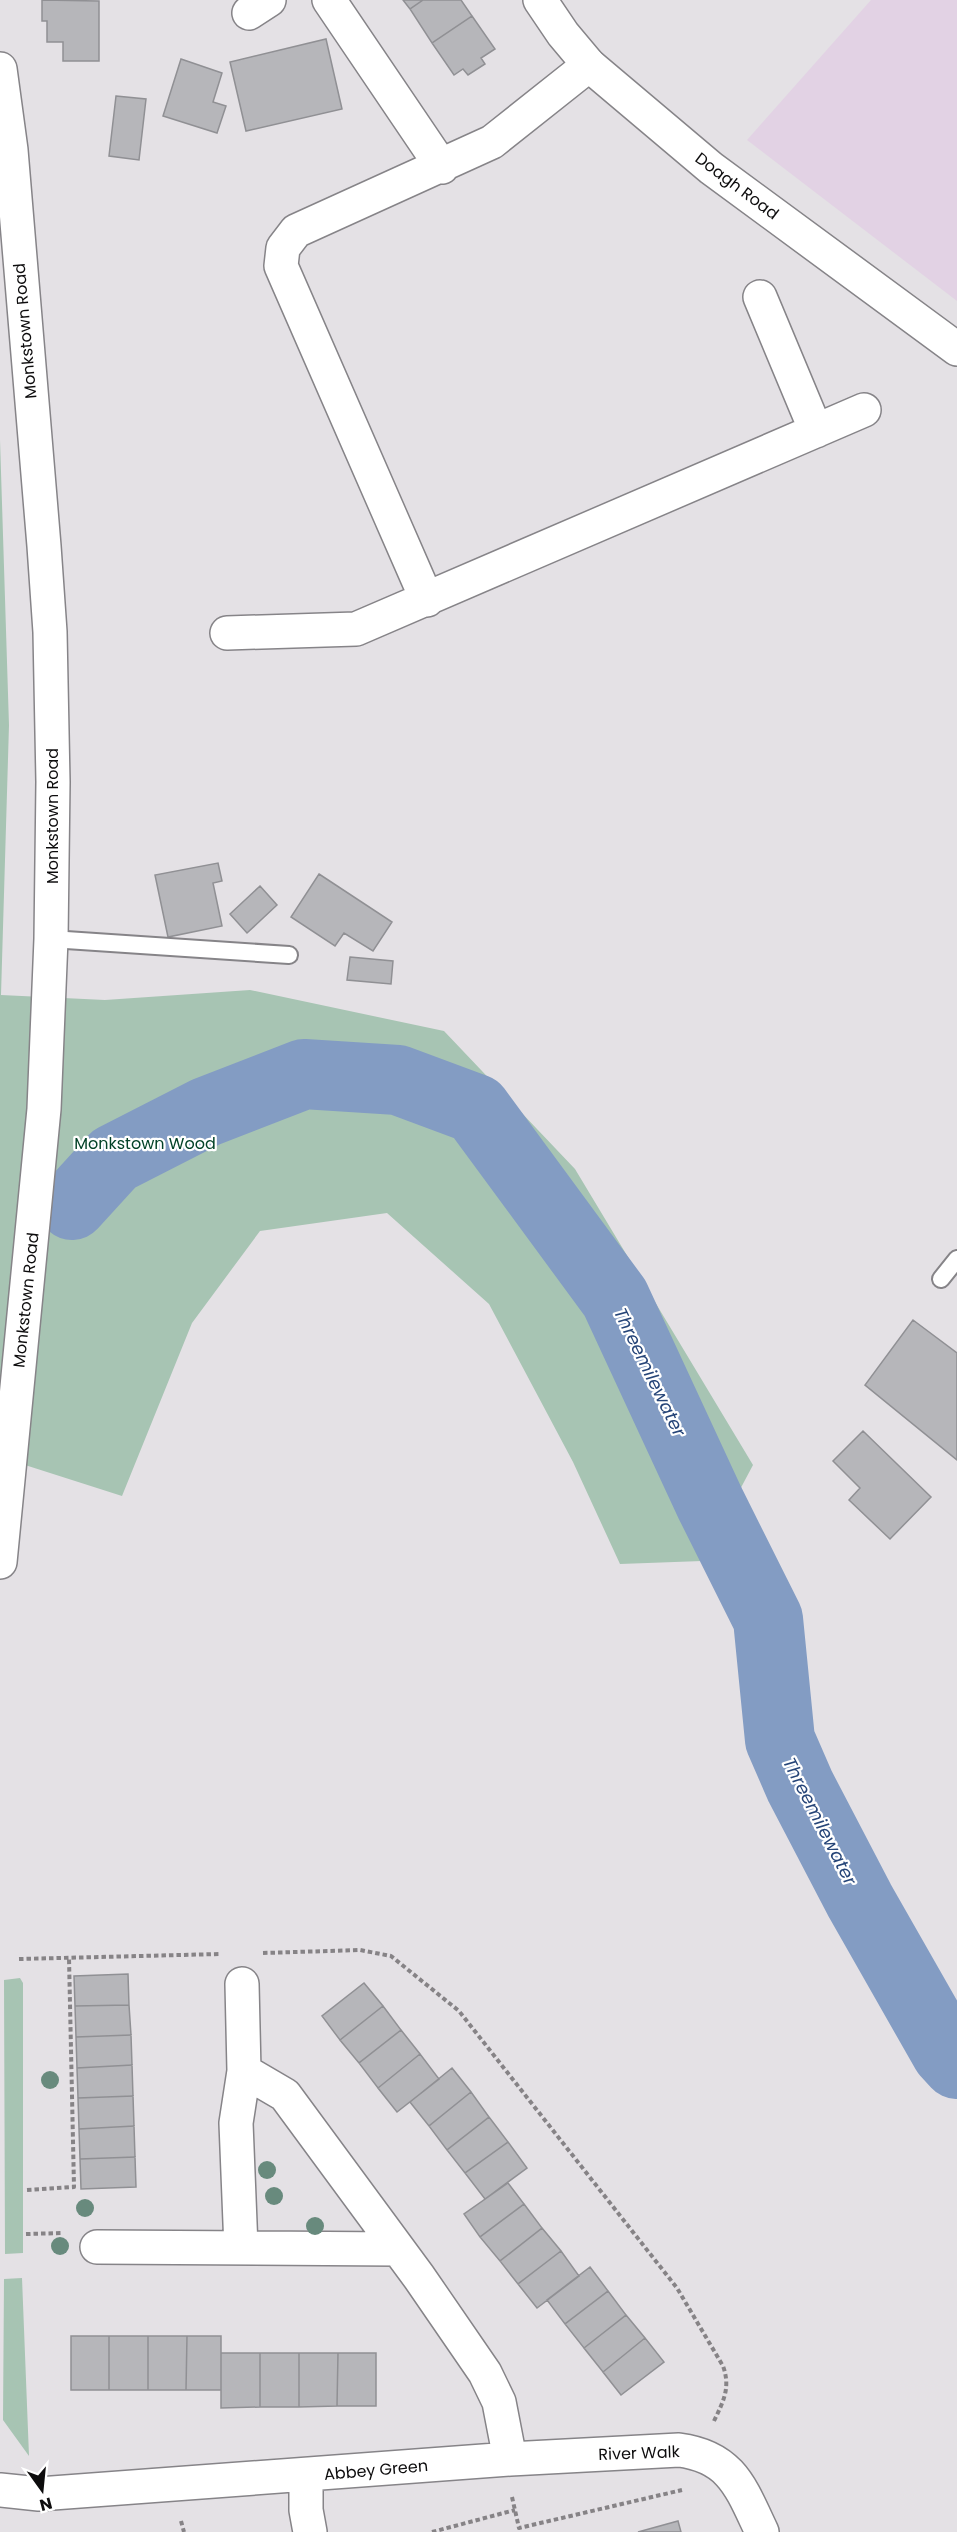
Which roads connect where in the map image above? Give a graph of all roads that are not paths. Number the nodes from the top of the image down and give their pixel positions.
1 (329, 0) edge
2 (540, 0) edge
3 (590, 65) junction
4 (0, 69) edge
5 (442, 167) junction
6 (9, 237) edge
7 (760, 297) dead end
8 (957, 350) edge
9 (864, 410) dead end
10 (816, 431) junction
11 (427, 600) junction
12 (227, 633) dead end
13 (51, 939) junction
14 (289, 956) dead end
15 (957, 1259) edge
16 (940, 1279) dead end
17 (0, 1562) edge
18 (242, 1984) dead end
19 (244, 2071) junction
20 (97, 2247) dead end
21 (241, 2248) junction
22 (398, 2249) junction
23 (510, 2459) junction
24 (306, 2476) junction
25 (0, 2490) edge
26 (310, 2532) edge
27 (762, 2532) edge

1 - 5 street
2 - 3 street, Doagh Road
3 - 5 street
3 - 8 street, Doagh Road
4 - 6 street, Monkstown Road
5 - 11 street
6 - 13 street, Monkstown Road
7 - 10 street
9 - 10 street
10 - 11 street
11 - 12 street
13 - 14 lane
13 - 17 street, Monkstown Road
15 - 16 lane
18 - 19 street
19 - 21 street
19 - 22 street
20 - 21 street
21 - 22 street
22 - 23 street
23 - 24 street, Abbey Green
23 - 27 street, River Walk
24 - 25 street, Abbey Green
24 - 26 street

